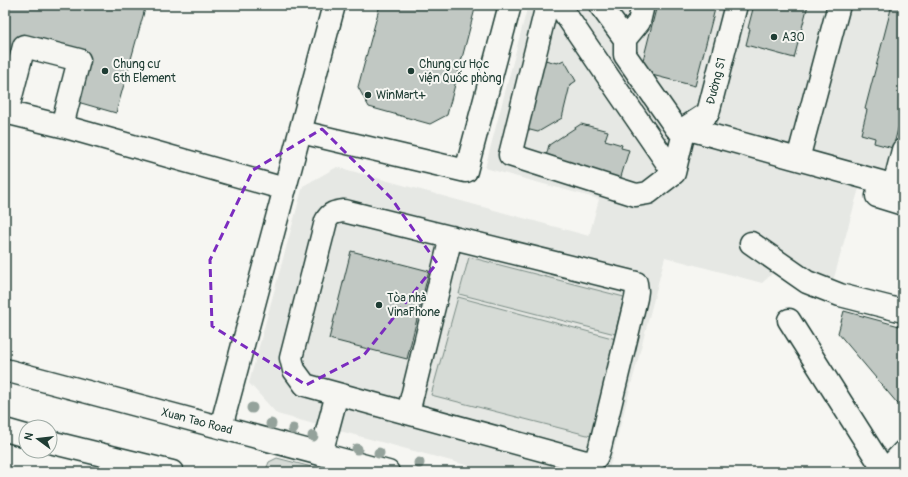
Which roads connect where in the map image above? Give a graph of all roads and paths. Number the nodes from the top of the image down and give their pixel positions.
1 (334, 5) edge
2 (510, 5) edge
3 (547, 5) edge
4 (559, 5) edge
5 (600, 5) edge
6 (736, 5) edge
7 (839, 5) edge
8 (641, 14) edge
9 (626, 39) junction
10 (6, 112) edge
11 (62, 126) junction
12 (685, 128) junction
13 (301, 132) junction
14 (903, 150) edge
15 (798, 159) junction
16 (674, 173) junction
17 (285, 189) junction
18 (894, 193) edge
19 (451, 237) junction
20 (751, 243) dead end
21 (903, 311) edge
22 (789, 320) dead end
23 (5, 370) edge
24 (337, 394) junction
25 (408, 413) junction
26 (221, 427) junction
27 (5, 430) edge
28 (18, 434) edge
29 (58, 444) edge
30 (903, 452) edge
31 (321, 454) junction
32 (575, 466) edge
33 (172, 472) edge
34 (388, 472) edge
35 (885, 472) edge

1 - 13 street
2 - 13 street
3 - 16 street
4 - 16 street
5 - 9 street
6 - 12 street, Đường S1
7 - 15 street
8 - 9 street
9 - 12 street
10 - 11 street
10 - 11 street
11 - 17 street
12 - 15 street
12 - 16 street
13 - 17 street
14 - 18 street
15 - 18 street
17 - 26 street
19 - 24 street
19 - 25 street
19 - 32 street
20 - 21 street
22 - 35 street
23 - 26 street, Xuan Tao Road
24 - 25 street
24 - 31 street
25 - 32 street
26 - 31 street, Xuan Tao Road
27 - 28 street
29 - 33 street
30 - 35 street
31 - 34 street, Xuan Tao Road

